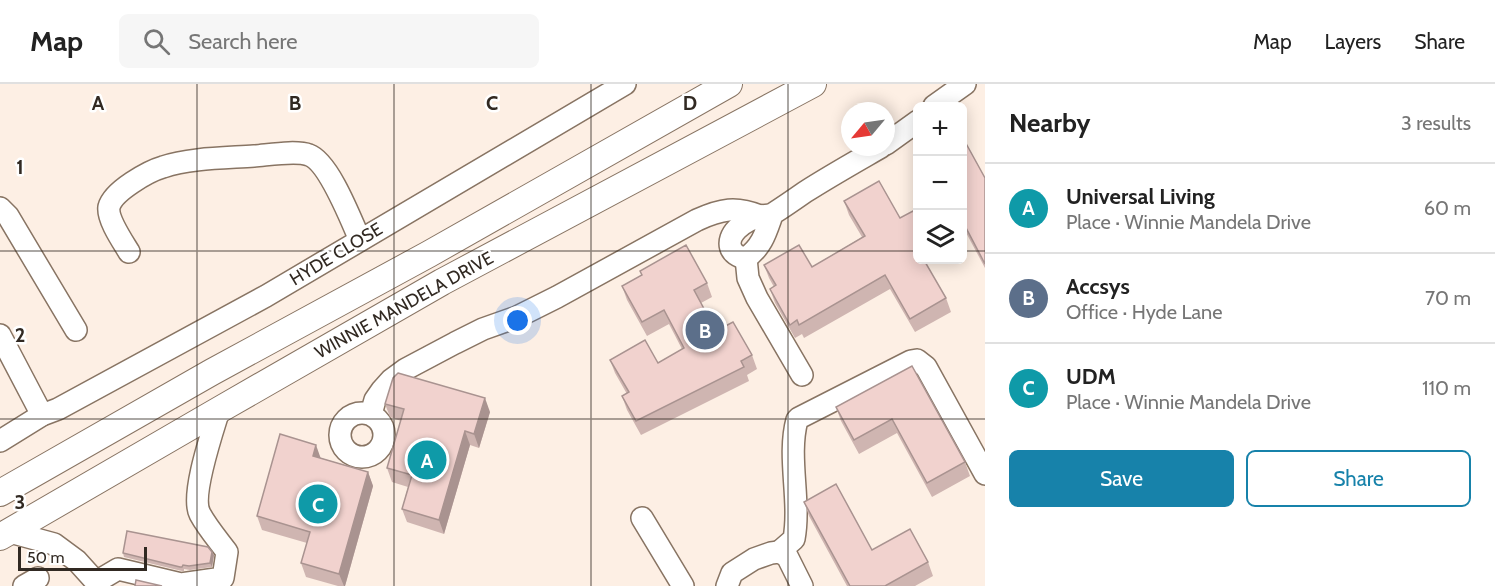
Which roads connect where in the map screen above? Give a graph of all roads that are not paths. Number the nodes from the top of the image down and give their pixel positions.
1 (625, 84) edge
2 (729, 84) edge
3 (813, 84) edge
4 (965, 84) edge
5 (940, 102) edge
6 (913, 125) edge
7 (895, 138) edge
8 (866, 156) edge
9 (0, 208) edge
10 (766, 216) junction
11 (360, 240) junction
12 (129, 252) dead end
13 (76, 330) dead end
14 (0, 335) edge
15 (802, 375) dead end
16 (219, 410) junction
17 (371, 414) dead end
18 (42, 415) junction
19 (1, 441) edge
20 (985, 474) edge
21 (0, 493) edge
22 (642, 518) dead end
23 (5, 534) edge
24 (779, 552) junction
25 (97, 584) edge
26 (683, 586) edge
27 (727, 586) edge
28 (802, 586) edge

1 - 11 street, HYDE CLOSE
2 - 21 main road, WINNIE MANDELA DRIVE
3 - 16 main road, WINNIE MANDELA DRIVE
4 - 5 street
6 - 7 street
8 - 10 street
9 - 13 street
10 - 15 street
10 - 17 street
11 - 12 street
11 - 18 street, HYDE CLOSE
14 - 18 street
16 - 23 main road, WINNIE MANDELA DRIVE
16 - 25 street
18 - 19 street, HYDE CLOSE
20 - 24 street
22 - 26 street
23 - 25 street
24 - 27 street
24 - 28 street

